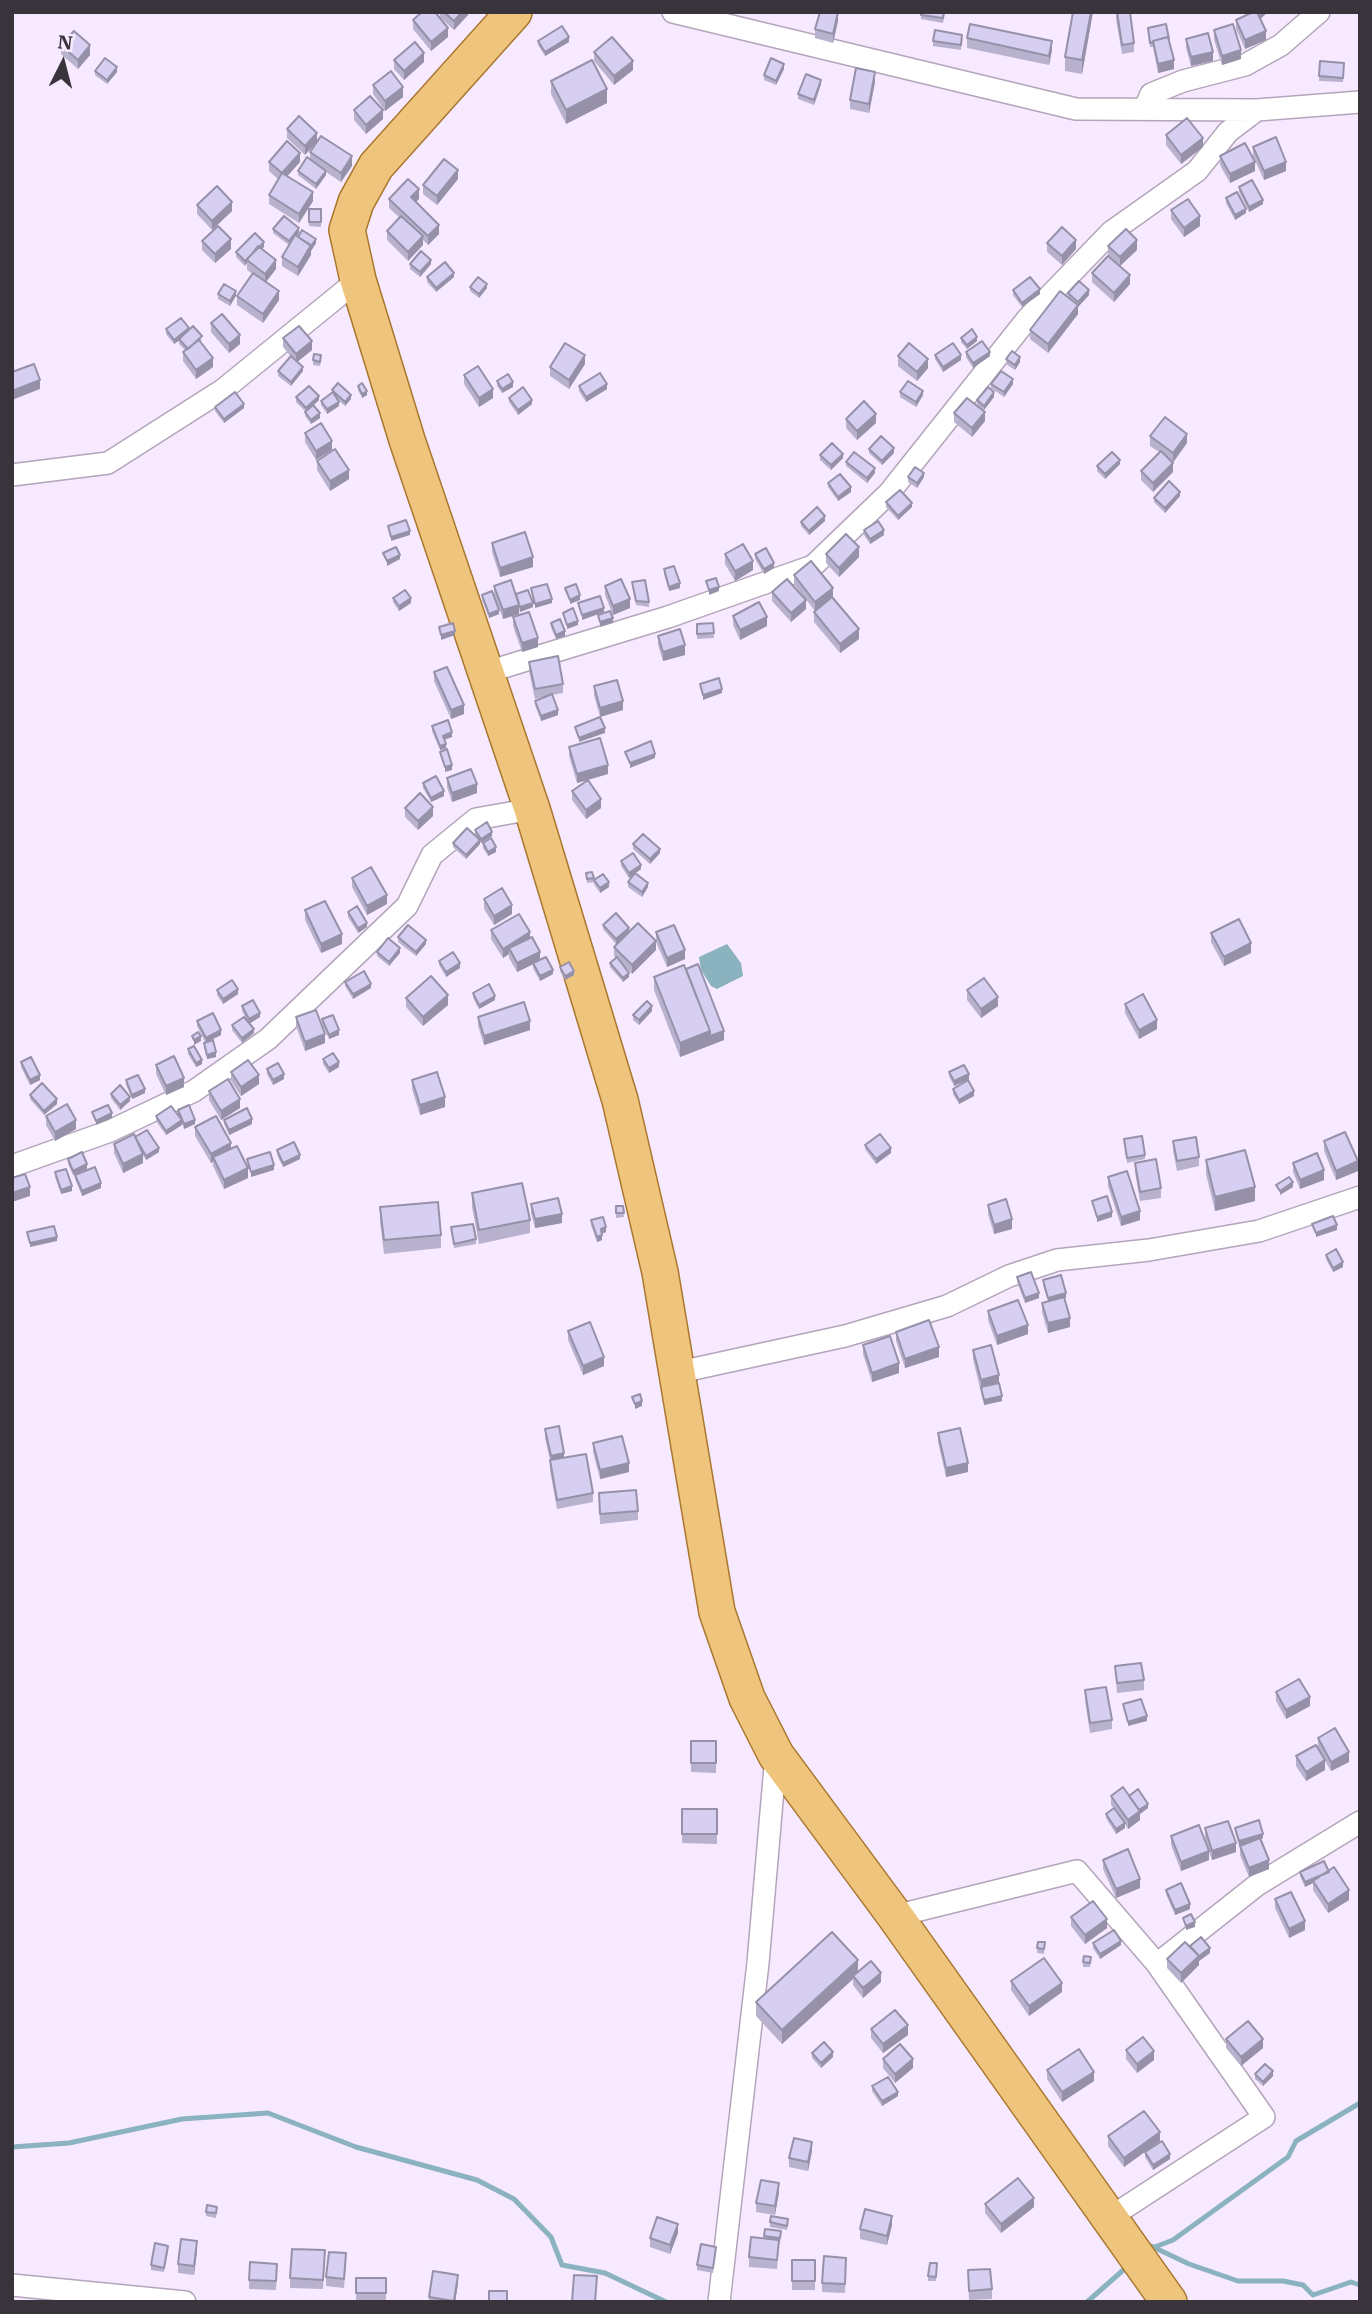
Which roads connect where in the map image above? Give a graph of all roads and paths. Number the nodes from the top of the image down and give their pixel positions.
1 (514, 12) edge
2 (674, 12) edge
3 (1319, 12) edge
4 (1360, 102) edge
5 (1145, 108) junction
6 (1257, 110) junction
7 (358, 280) junction
8 (12, 475) edge
9 (484, 673) junction
10 (532, 809) junction
11 (12, 1166) edge
12 (1360, 1197) edge
13 (675, 1373) junction
14 (776, 1755) junction
15 (1360, 1822) edge
16 (895, 1916) junction
17 (1157, 1964) junction
18 (1109, 2218) junction
19 (12, 2285) edge
20 (185, 2302) edge
21 (719, 2302) edge
22 (1169, 2302) edge

1 - 7 main road
2 - 5 street
3 - 5 street
4 - 6 street
5 - 6 street
6 - 9 street
7 - 8 street
7 - 9 main road
9 - 10 main road
10 - 11 street
10 - 13 main road
12 - 13 street
13 - 14 main road
14 - 16 main road
14 - 21 street
15 - 17 street
16 - 17 street
16 - 18 main road
17 - 18 street
18 - 22 main road
19 - 20 street

